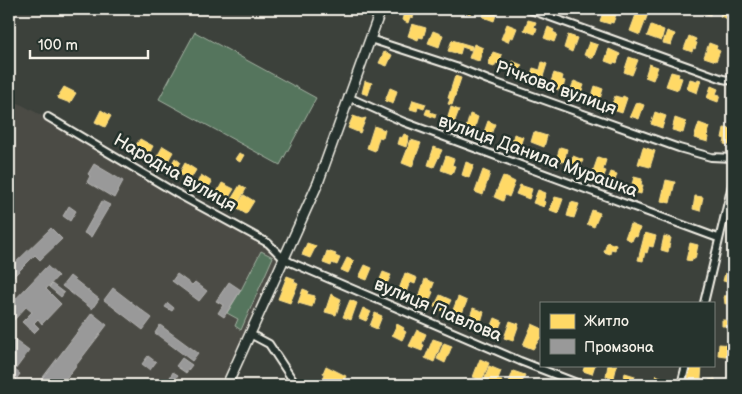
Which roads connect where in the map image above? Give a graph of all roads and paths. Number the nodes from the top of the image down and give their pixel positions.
1 (381, 9) edge
2 (528, 9) edge
3 (370, 38) junction
4 (733, 81) edge
5 (348, 97) junction
6 (48, 117) dead end
7 (733, 158) edge
8 (733, 181) edge
9 (718, 238) junction
10 (284, 259) junction
11 (704, 302) edge
12 (250, 334) junction
13 (686, 366) edge
14 (226, 385) edge
15 (296, 385) edge
16 (582, 385) edge
17 (681, 385) edge

1 - 3 street
2 - 4 street
3 - 5 street
3 - 7 street, Річкова вулиця
5 - 9 street, вулиця Данила Мурашка
5 - 10 street
6 - 10 street, Народна вулиця
8 - 9 street
9 - 11 street
10 - 12 street
10 - 16 street, вулиця Павлова
12 - 14 street
12 - 15 street
13 - 17 street

